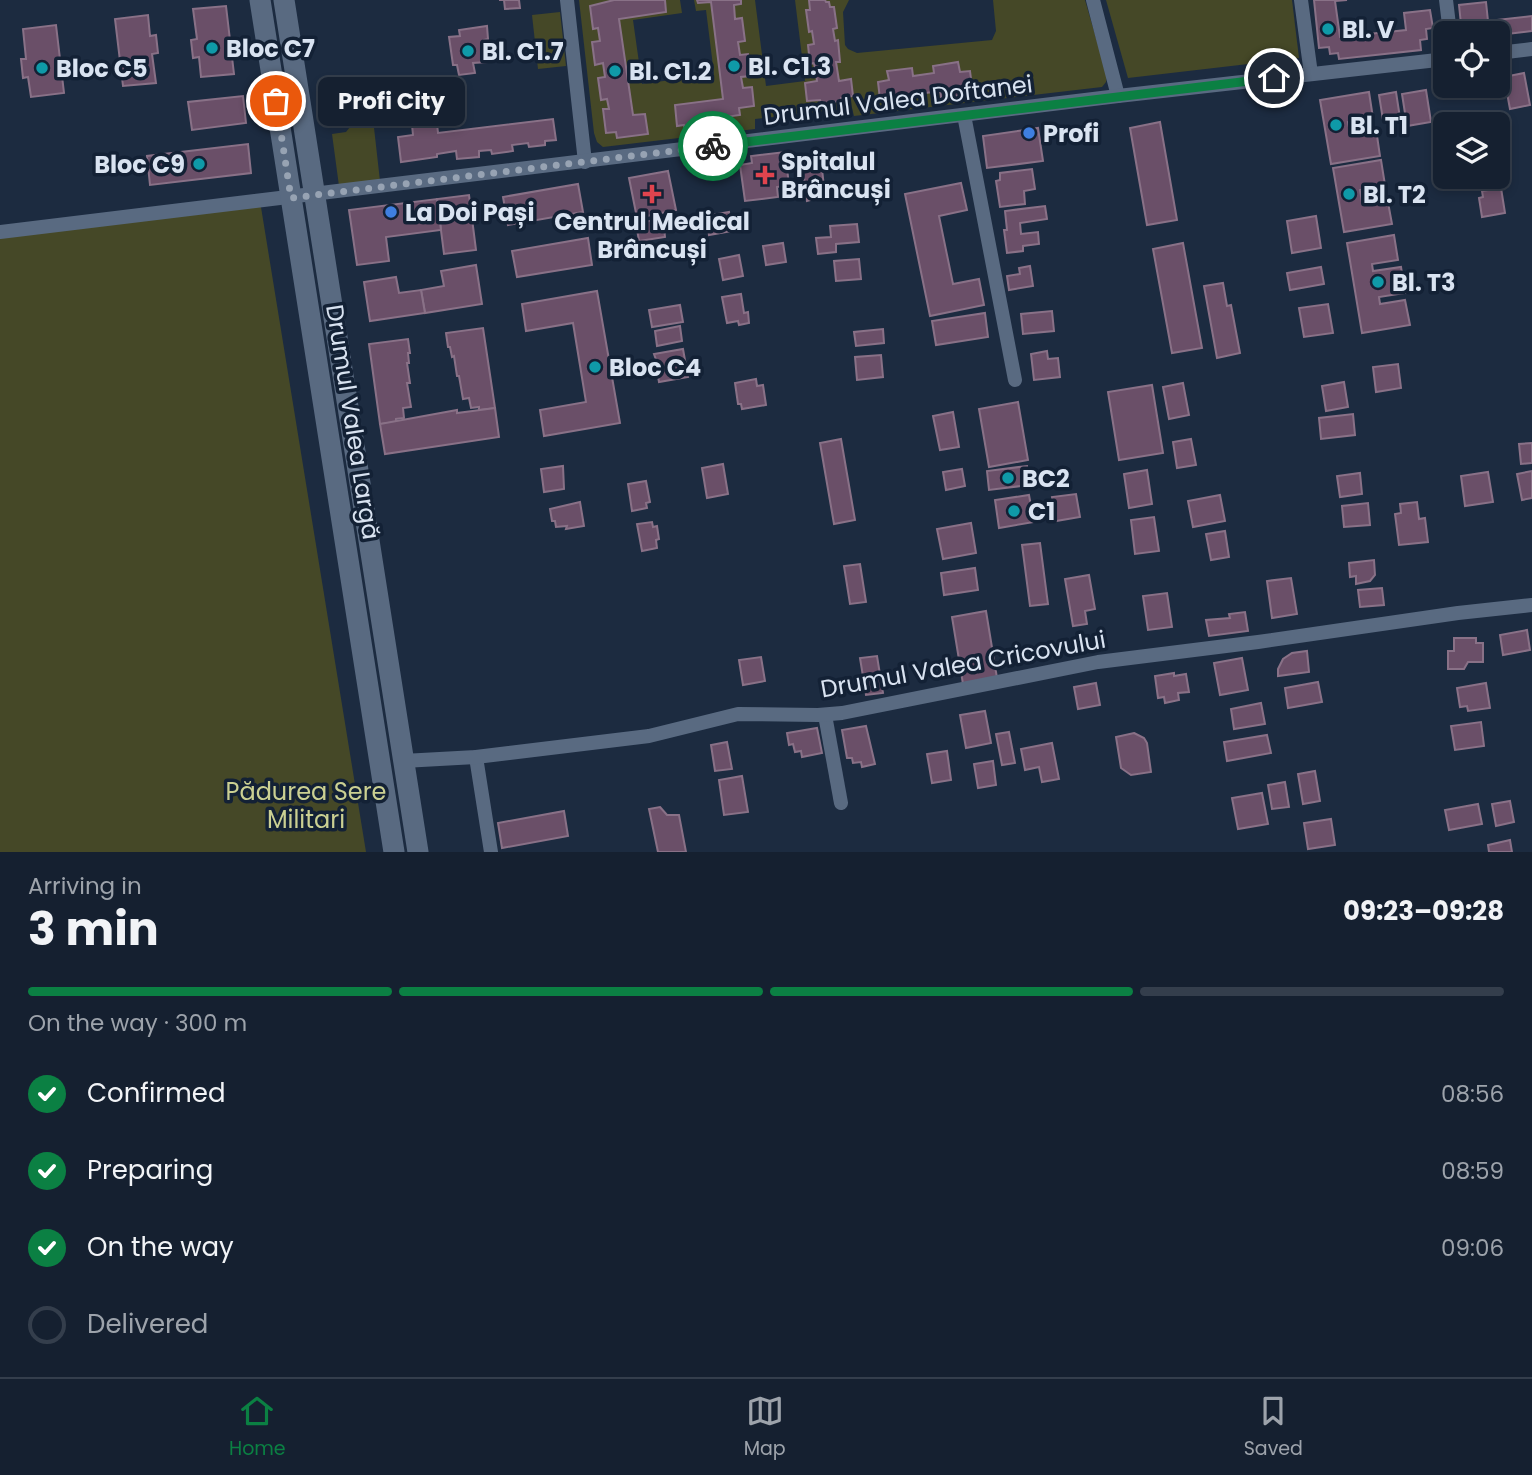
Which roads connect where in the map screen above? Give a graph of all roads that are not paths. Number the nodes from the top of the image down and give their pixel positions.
1 (260, 0) edge
2 (284, 0) edge
3 (567, 0) edge
4 (1093, 0) edge
5 (1301, 0) edge
6 (1446, 0) edge
7 (1449, 21) edge
8 (1532, 49) edge
9 (1510, 52) edge
10 (1433, 60) edge
11 (1311, 74) junction
12 (1118, 96) junction
13 (964, 115) junction
14 (585, 162) junction
15 (315, 195) junction
16 (291, 198) junction
17 (0, 232) edge
18 (1015, 380) dead end
19 (1532, 605) edge
20 (825, 715) junction
21 (476, 757) junction
22 (403, 761) junction
23 (841, 803) dead end
24 (394, 852) edge
25 (418, 852) edge
26 (491, 852) edge

1 - 16 main road, Drumul Valea Largă
2 - 15 main road, Drumul Valea Largă
3 - 14 street
4 - 12 street
5 - 11 street
6 - 7 street
8 - 9 street
10 - 11 street, Drumul Valea Doftanei
11 - 12 street, Drumul Valea Doftanei
12 - 13 street, Drumul Valea Doftanei
13 - 14 street, Drumul Valea Doftanei
13 - 18 street
14 - 15 street, Drumul Valea Doftanei
15 - 16 street, Drumul Valea Doftanei
15 - 22 main road, Drumul Valea Largă
16 - 17 street
16 - 24 main road, Drumul Valea Largă
19 - 20 street, Drumul Valea Cricovului
20 - 21 street, Drumul Valea Cricovului
20 - 23 street
21 - 22 street, Drumul Valea Cricovului
21 - 26 street
22 - 25 main road, Drumul Valea Largă

